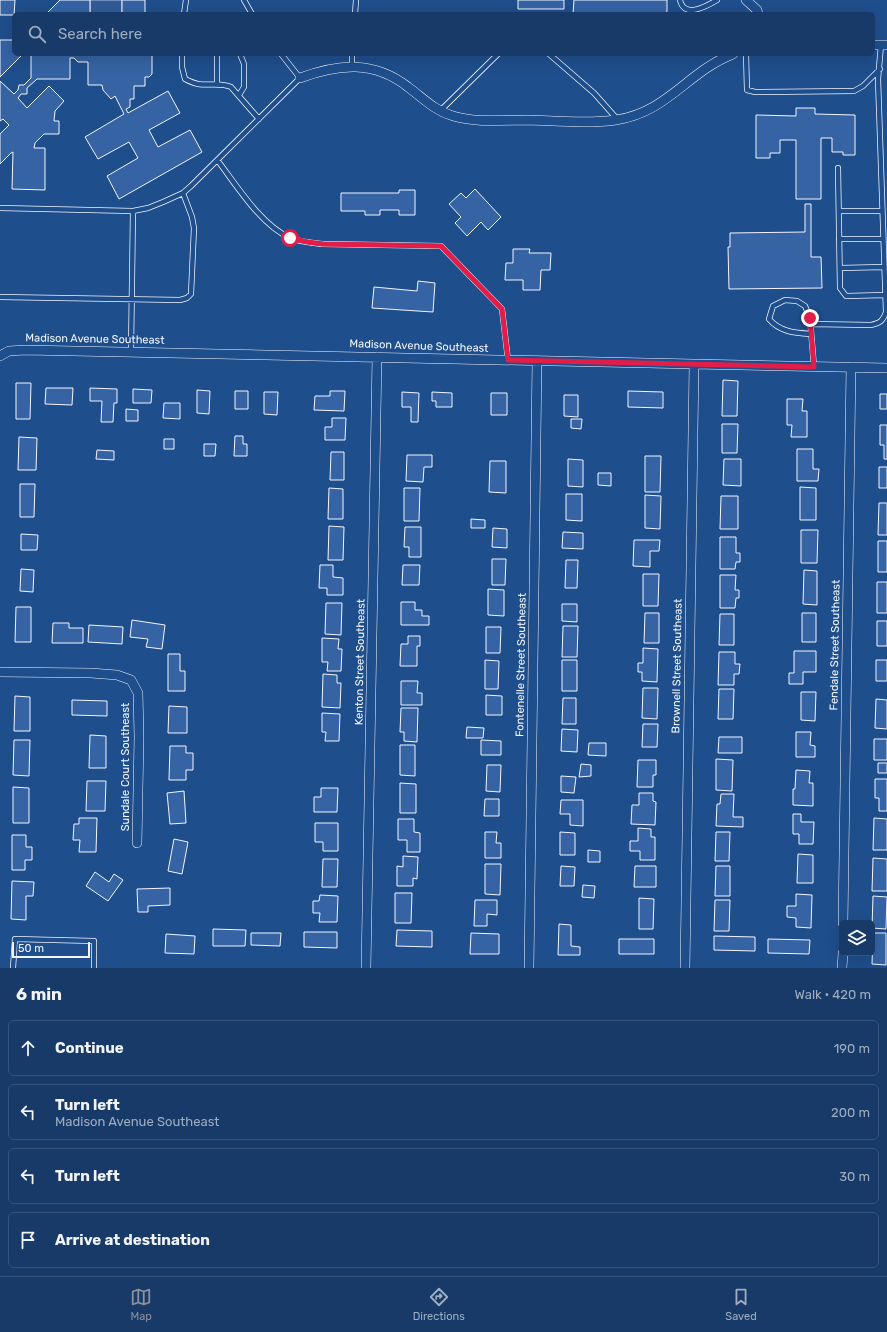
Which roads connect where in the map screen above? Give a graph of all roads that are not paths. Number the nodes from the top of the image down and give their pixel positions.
1 (186, 0) edge
2 (244, 0) edge
3 (356, 0) edge
4 (680, 0) edge
5 (716, 0) edge
6 (746, 0) edge
7 (184, 12) edge
8 (251, 12) edge
9 (355, 12) edge
10 (758, 12) edge
11 (880, 45) edge
12 (182, 56) edge
13 (217, 56) edge
14 (241, 56) edge
15 (283, 56) edge
16 (352, 56) edge
17 (496, 56) edge
18 (551, 56) edge
19 (728, 56) edge
20 (746, 56) edge
21 (352, 66) junction
22 (880, 69) junction
23 (300, 78) junction
24 (218, 84) junction
25 (239, 95) junction
26 (440, 111) junction
27 (259, 119) junction
28 (618, 120) junction
29 (218, 161) junction
30 (838, 168) dead end
31 (183, 193) junction
32 (0, 208) edge
33 (133, 211) junction
34 (839, 211) junction
35 (882, 212) junction
36 (839, 239) junction
37 (883, 239) junction
38 (840, 268) junction
39 (884, 268) junction
40 (885, 295) junction
41 (0, 297) edge
42 (132, 299) junction
43 (810, 324) junction
44 (811, 334) junction
45 (131, 351) junction
46 (0, 356) edge
47 (377, 357) junction
48 (508, 360) junction
49 (537, 361) junction
50 (694, 365) junction
51 (814, 367) junction
52 (851, 368) junction
53 (887, 368) edge
54 (0, 672) edge
55 (137, 843) dead end
56 (843, 920) edge
57 (843, 956) edge
58 (13, 968) edge
59 (94, 968) edge
60 (366, 968) edge
61 (529, 968) edge
62 (685, 968) edge
63 (842, 968) edge

1 - 7 lane
2 - 8 lane
3 - 9 lane
4 - 5 lane
6 - 10 street
11 - 22 lane
12 - 24 lane
13 - 24 lane
14 - 25 lane
15 - 23 lane
16 - 21 lane
17 - 26 lane
18 - 28 lane
19 - 28 street
20 - 22 lane
21 - 23 street
21 - 26 street
22 - 35 lane
23 - 27 lane
24 - 25 lane
25 - 27 lane
26 - 28 street
27 - 29 lane
29 - 31 lane
29 - 48 lane
30 - 34 lane
31 - 33 lane
31 - 42 lane
32 - 33 lane
33 - 42 lane
34 - 35 lane
34 - 36 lane
35 - 37 lane
36 - 37 lane
36 - 38 lane
37 - 39 lane
38 - 39 lane
38 - 40 lane
39 - 40 lane
40 - 43 lane
41 - 42 lane
42 - 45 lane
43 - 44 lane
43 - 44 lane
44 - 51 lane
45 - 46 street, Madison Avenue Southeast
45 - 47 street, Madison Avenue Southeast
47 - 48 street, Madison Avenue Southeast
47 - 60 street, Kenton Street Southeast
48 - 49 street, Madison Avenue Southeast
49 - 50 street, Madison Avenue Southeast
49 - 61 street, Fontenelle Street Southeast
50 - 51 street, Madison Avenue Southeast
50 - 62 street, Brownell Street Southeast
51 - 52 street, Madison Avenue Southeast
52 - 53 street, Madison Avenue Southeast
52 - 56 street, Fendale Street Southeast
54 - 55 street, Sundale Court Southeast
57 - 63 street
58 - 59 lane

